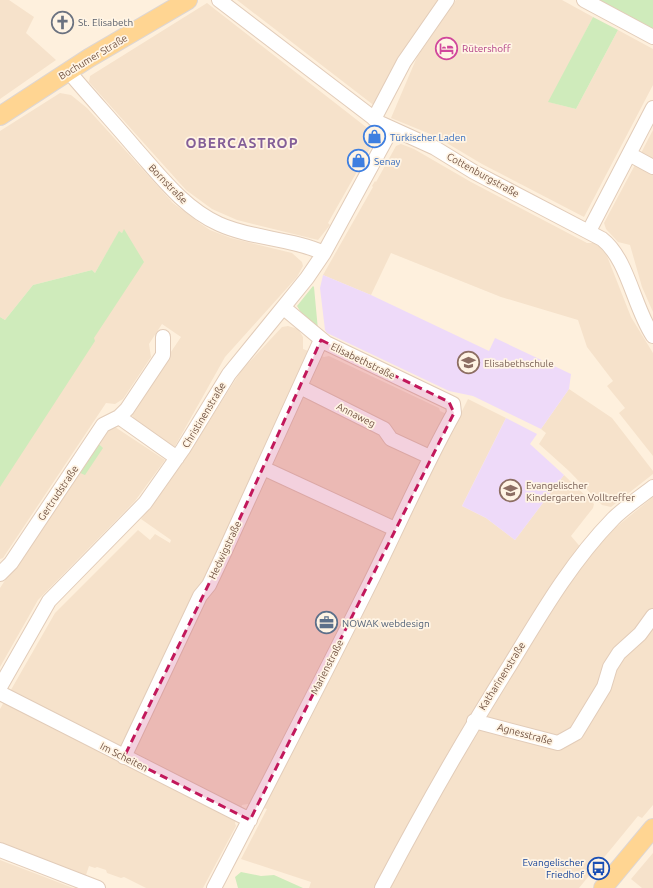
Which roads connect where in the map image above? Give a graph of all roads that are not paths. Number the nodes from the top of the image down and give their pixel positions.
1 (188, 0) edge
2 (219, 0) edge
3 (447, 0) edge
4 (584, 0) edge
5 (653, 37) edge
6 (69, 72) junction
7 (653, 108) edge
8 (0, 116) edge
9 (374, 119) junction
10 (391, 130) junction
11 (629, 154) junction
12 (653, 167) edge
13 (589, 232) junction
14 (324, 253) junction
15 (284, 308) junction
16 (653, 336) edge
17 (164, 337) dead end
18 (321, 340) junction
19 (300, 387) junction
20 (449, 402) joint
21 (119, 417) junction
22 (430, 457) junction
23 (177, 458) junction
24 (263, 468) junction
25 (653, 487) edge
26 (395, 529) junction
27 (0, 574) edge
28 (653, 616) edge
29 (0, 687) edge
30 (0, 693) edge
31 (474, 721) junction
32 (124, 757) junction
33 (250, 820) junction
34 (653, 828) edge
35 (0, 850) edge
36 (98, 888) edge
37 (214, 888) edge
38 (382, 888) edge
39 (603, 888) edge

1 - 6 main road, Bochumer Straße
2 - 9 street, Cottenburgstraße
3 - 9 street
4 - 5 street
6 - 8 main road, Bochumer Straße
6 - 14 street, Bornstraße
7 - 11 street
9 - 10 street, Cottenburgstraße
10 - 13 street, Cottenburgstraße
10 - 14 street, Christinenstraße
11 - 12 street
11 - 13 street
13 - 16 street, Cottenburgstraße
14 - 15 street, Christinenstraße
15 - 18 street, Elisabethstraße
15 - 23 street, Christinenstraße
17 - 21 street, Gertrudstraße
18 - 19 street, Hedwigstraße
18 - 20 street, Elisabethstraße
19 - 22 street, Annaweg
19 - 24 street, Hedwigstraße
20 - 22 street, Marienstraße
21 - 23 street
21 - 27 street, Gertrudstraße
22 - 26 street, Marienstraße
23 - 29 street, Christinenstraße
24 - 26 street
24 - 32 street, Hedwigstraße
25 - 31 street, Katharinenstraße
26 - 33 street, Marienstraße
28 - 31 street, Agnesstraße
30 - 32 street, Im Scheiten
31 - 38 street, Katharinenstraße
32 - 33 street, Im Scheiten
33 - 37 street, Marienstraße
34 - 39 main road
35 - 36 street

